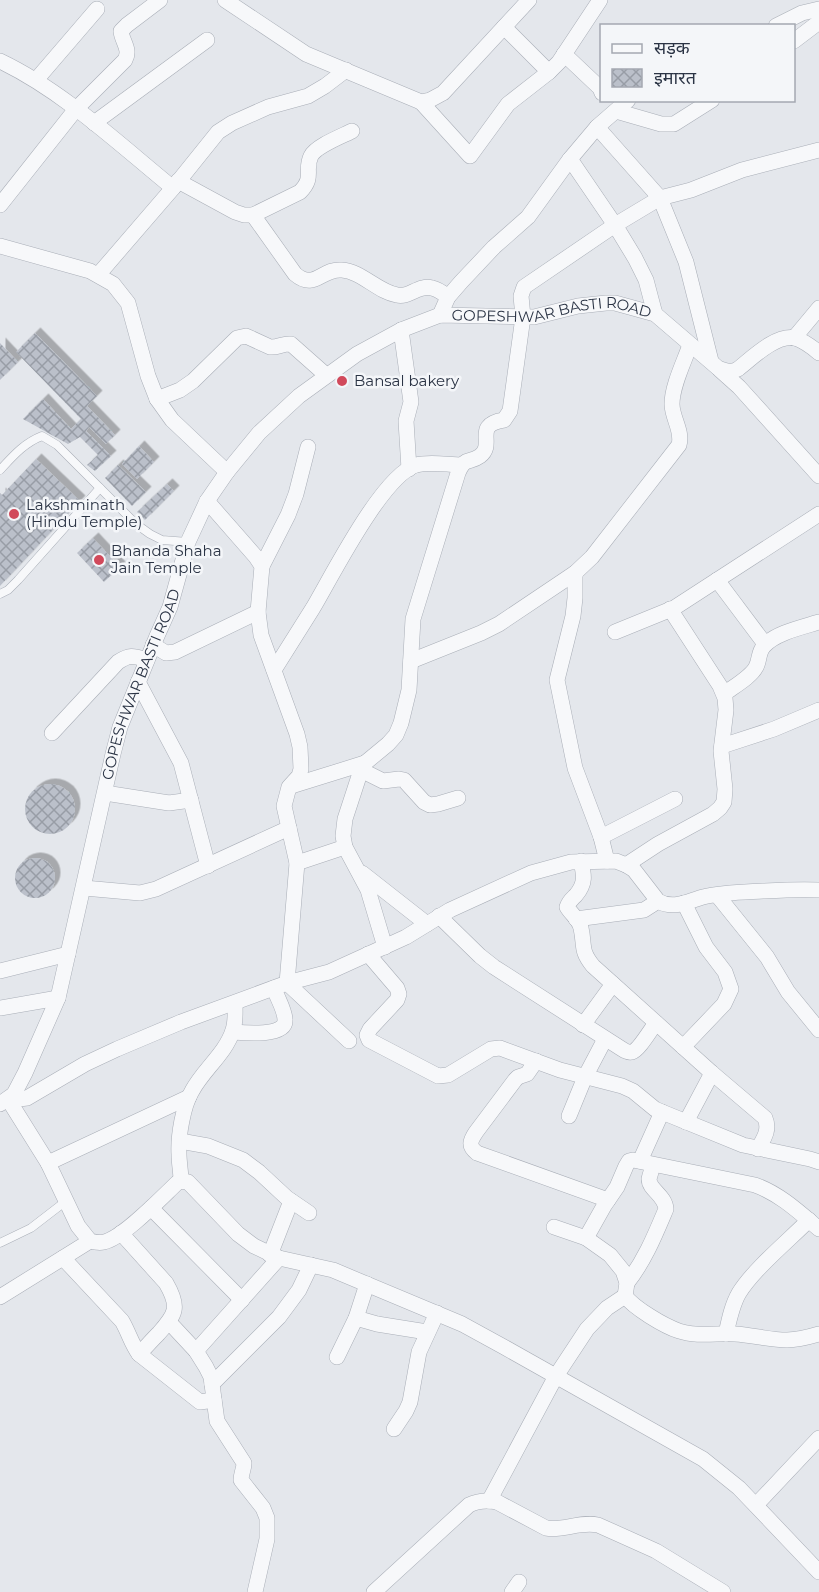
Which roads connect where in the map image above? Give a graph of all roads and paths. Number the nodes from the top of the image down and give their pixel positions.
1 (160, 0) edge
2 (225, 0) edge
3 (529, 0) edge
4 (600, 0) edge
5 (98, 9) dead end
6 (819, 9) edge
7 (819, 22) edge
8 (780, 24) edge
9 (504, 27) junction
10 (207, 40) dead end
11 (795, 40) edge
12 (564, 54) junction
13 (0, 61) edge
14 (346, 70) junction
15 (549, 72) junction
16 (36, 80) junction
17 (600, 87) edge
18 (421, 102) junction
19 (603, 102) edge
20 (626, 102) edge
21 (709, 102) edge
22 (76, 109) junction
23 (607, 119) junction
24 (94, 123) junction
25 (352, 131) dead end
26 (819, 150) edge
27 (570, 159) junction
28 (176, 184) junction
29 (660, 198) junction
30 (0, 205) edge
31 (253, 215) junction
32 (615, 225) junction
33 (0, 246) edge
34 (98, 275) junction
35 (448, 297) junction
36 (819, 308) edge
37 (655, 314) junction
38 (441, 315) junction
39 (523, 317) junction
40 (401, 330) junction
41 (794, 338) junction
42 (690, 345) junction
43 (819, 353) edge
44 (715, 364) junction
45 (326, 375) junction
46 (157, 399) junction
47 (308, 447) dead end
48 (462, 465) junction
49 (409, 469) junction
50 (0, 470) edge
51 (227, 472) junction
52 (819, 476) edge
53 (100, 488) junction
54 (207, 501) junction
55 (819, 514) edge
56 (188, 542) junction
57 (262, 566) junction
58 (575, 573) junction
59 (717, 580) junction
60 (0, 594) edge
61 (670, 609) junction
62 (258, 612) junction
63 (819, 621) edge
64 (615, 632) dead end
65 (765, 644) junction
66 (153, 645) junction
67 (147, 660) junction
68 (411, 661) junction
69 (274, 670) junction
70 (138, 682) junction
71 (723, 694) junction
72 (819, 710) edge
73 (52, 733) dead end
74 (722, 746) junction
75 (363, 766) junction
76 (289, 787) junction
77 (105, 793) junction
78 (458, 798) dead end
79 (675, 799) dead end
80 (190, 800) junction
81 (289, 828) junction
82 (601, 837) junction
83 (345, 847) junction
84 (581, 861) junction
85 (606, 861) junction
86 (297, 863) junction
87 (626, 865) junction
88 (208, 866) junction
89 (355, 867) junction
90 (84, 888) junction
91 (819, 890) edge
92 (717, 895) junction
93 (658, 901) junction
94 (684, 903) junction
95 (576, 919) junction
96 (433, 920) junction
97 (385, 947) junction
98 (68, 954) junction
99 (368, 954) junction
100 (0, 971) edge
101 (613, 984) junction
102 (280, 986) junction
103 (58, 998) junction
104 (235, 1003) junction
105 (0, 1008) edge
106 (656, 1023) junction
107 (583, 1025) junction
108 (818, 1025) edge
109 (233, 1032) junction
110 (605, 1039) junction
111 (349, 1041) dead end
112 (683, 1047) junction
113 (536, 1061) junction
114 (712, 1073) junction
115 (585, 1077) junction
116 (189, 1097) junction
117 (7, 1099) edge
118 (662, 1112) junction
119 (569, 1116) dead end
120 (686, 1122) junction
121 (180, 1141) junction
122 (758, 1149) junction
123 (819, 1162) edge
124 (48, 1163) junction
125 (647, 1163) junction
126 (181, 1181) junction
127 (608, 1200) junction
128 (66, 1201) junction
129 (291, 1201) junction
130 (151, 1208) junction
131 (309, 1213) dead end
132 (814, 1225) edge
133 (554, 1227) dead end
134 (121, 1233) junction
135 (586, 1238) junction
136 (90, 1241) junction
137 (0, 1243) edge
138 (275, 1257) junction
139 (63, 1258) junction
140 (311, 1265) junction
141 (367, 1284) junction
142 (626, 1289) junction
143 (0, 1296) edge
144 (242, 1300) junction
145 (437, 1313) junction
146 (356, 1318) junction
147 (169, 1322) junction
148 (427, 1332) junction
149 (726, 1334) junction
150 (819, 1334) edge
151 (196, 1351) junction
152 (140, 1354) junction
153 (338, 1357) dead end
154 (556, 1376) junction
155 (212, 1384) junction
156 (214, 1400) junction
157 (394, 1429) dead end
158 (819, 1438) edge
159 (489, 1501) junction
160 (756, 1505) junction
161 (819, 1572) edge
162 (255, 1592) edge
163 (374, 1592) edge
164 (723, 1592) edge

1 - 22 street
2 - 14 street
3 - 9 street
4 - 12 street
5 - 16 street
6 - 8 street
7 - 11 street
9 - 15 street
9 - 18 street
10 - 24 street
12 - 15 street
12 - 17 street
13 - 16 street
14 - 18 street
14 - 28 street
15 - 18 street
16 - 22 street
19 - 23 street
20 - 23 street
21 - 23 street
22 - 24 street
22 - 30 street
23 - 27 street
23 - 29 street
24 - 28 street
25 - 31 street
26 - 29 street
27 - 32 street
27 - 35 street
28 - 31 street
28 - 34 street
29 - 32 street
29 - 44 street
31 - 35 street
32 - 37 street
32 - 39 street
33 - 34 street
34 - 46 street
35 - 38 street
36 - 41 street
37 - 39 street, GOPESHWAR BASTI ROAD
37 - 42 street, GOPESHWAR BASTI ROAD
38 - 39 street, GOPESHWAR BASTI ROAD
38 - 40 street, GOPESHWAR BASTI ROAD
39 - 48 street
40 - 45 street, GOPESHWAR BASTI ROAD
40 - 49 street
41 - 43 street
41 - 44 street
42 - 44 street, GOPESHWAR BASTI ROAD
42 - 58 street
44 - 52 street, GOPESHWAR BASTI ROAD
45 - 46 street
45 - 51 street, GOPESHWAR BASTI ROAD
46 - 51 street
47 - 57 street
48 - 49 street
48 - 68 street
49 - 69 street
50 - 53 lane
51 - 54 street, GOPESHWAR BASTI ROAD
53 - 56 lane
53 - 60 lane
54 - 56 street, GOPESHWAR BASTI ROAD
54 - 57 street
55 - 59 street
56 - 66 street, GOPESHWAR BASTI ROAD
57 - 62 street
58 - 68 street
58 - 82 street
59 - 61 street
59 - 65 street
61 - 64 street
61 - 71 street
62 - 66 street
62 - 69 street
63 - 65 street
65 - 71 street
66 - 67 street, GOPESHWAR BASTI ROAD
67 - 70 street, GOPESHWAR BASTI ROAD
67 - 73 street
68 - 75 street
69 - 76 street
70 - 77 street, GOPESHWAR BASTI ROAD
70 - 80 street
71 - 74 street
72 - 74 street
74 - 87 street
75 - 76 street
75 - 78 street
75 - 83 street
76 - 81 street
77 - 80 street
77 - 90 street, GOPESHWAR BASTI ROAD
79 - 82 street
80 - 88 street
81 - 86 street
81 - 88 street
82 - 85 street
83 - 86 street
83 - 89 street
84 - 85 street
84 - 95 street
84 - 96 street
85 - 87 street
86 - 102 street
87 - 93 street
88 - 90 street
89 - 96 street
89 - 97 street
90 - 98 street, GOPESHWAR BASTI ROAD
91 - 92 street
92 - 94 street
92 - 108 street
93 - 94 street
93 - 95 street
94 - 112 street
95 - 101 street
96 - 97 street
96 - 107 street
97 - 99 street
98 - 100 street
98 - 103 street, GOPESHWAR BASTI ROAD
99 - 102 street
99 - 113 street
101 - 106 street
101 - 107 street
102 - 104 street
102 - 109 street
102 - 111 street
103 - 105 street
103 - 117 street, GOPESHWAR BASTI ROAD
104 - 109 street
104 - 117 street
106 - 110 street
106 - 112 street
107 - 110 street
109 - 116 street
110 - 115 street
112 - 114 street
113 - 115 street
113 - 127 street
114 - 120 street
114 - 122 street
115 - 118 street
115 - 119 street
116 - 121 street
116 - 124 street
117 - 124 street
118 - 120 street
118 - 125 street
120 - 122 street
121 - 126 street
121 - 129 street
122 - 123 street
124 - 128 street
125 - 127 street
125 - 132 street
125 - 142 street
126 - 130 street
126 - 138 street
127 - 135 street
128 - 136 street
128 - 137 lane
129 - 131 street
129 - 138 street
130 - 134 street
130 - 144 street
132 - 149 street
133 - 135 street
134 - 136 street
134 - 147 street
135 - 142 street
136 - 139 street
138 - 140 street
138 - 144 street
139 - 143 street
139 - 152 street
140 - 141 street
140 - 155 street
141 - 145 street
141 - 146 street
142 - 149 street
142 - 154 street
144 - 151 street
145 - 148 street
145 - 154 street
146 - 148 street
146 - 153 street
147 - 151 street
147 - 152 street
148 - 157 street
149 - 150 street
151 - 155 street
152 - 156 street
154 - 159 street
154 - 160 street
155 - 156 street
156 - 162 street
158 - 160 street
159 - 163 street
159 - 164 street
160 - 161 street

